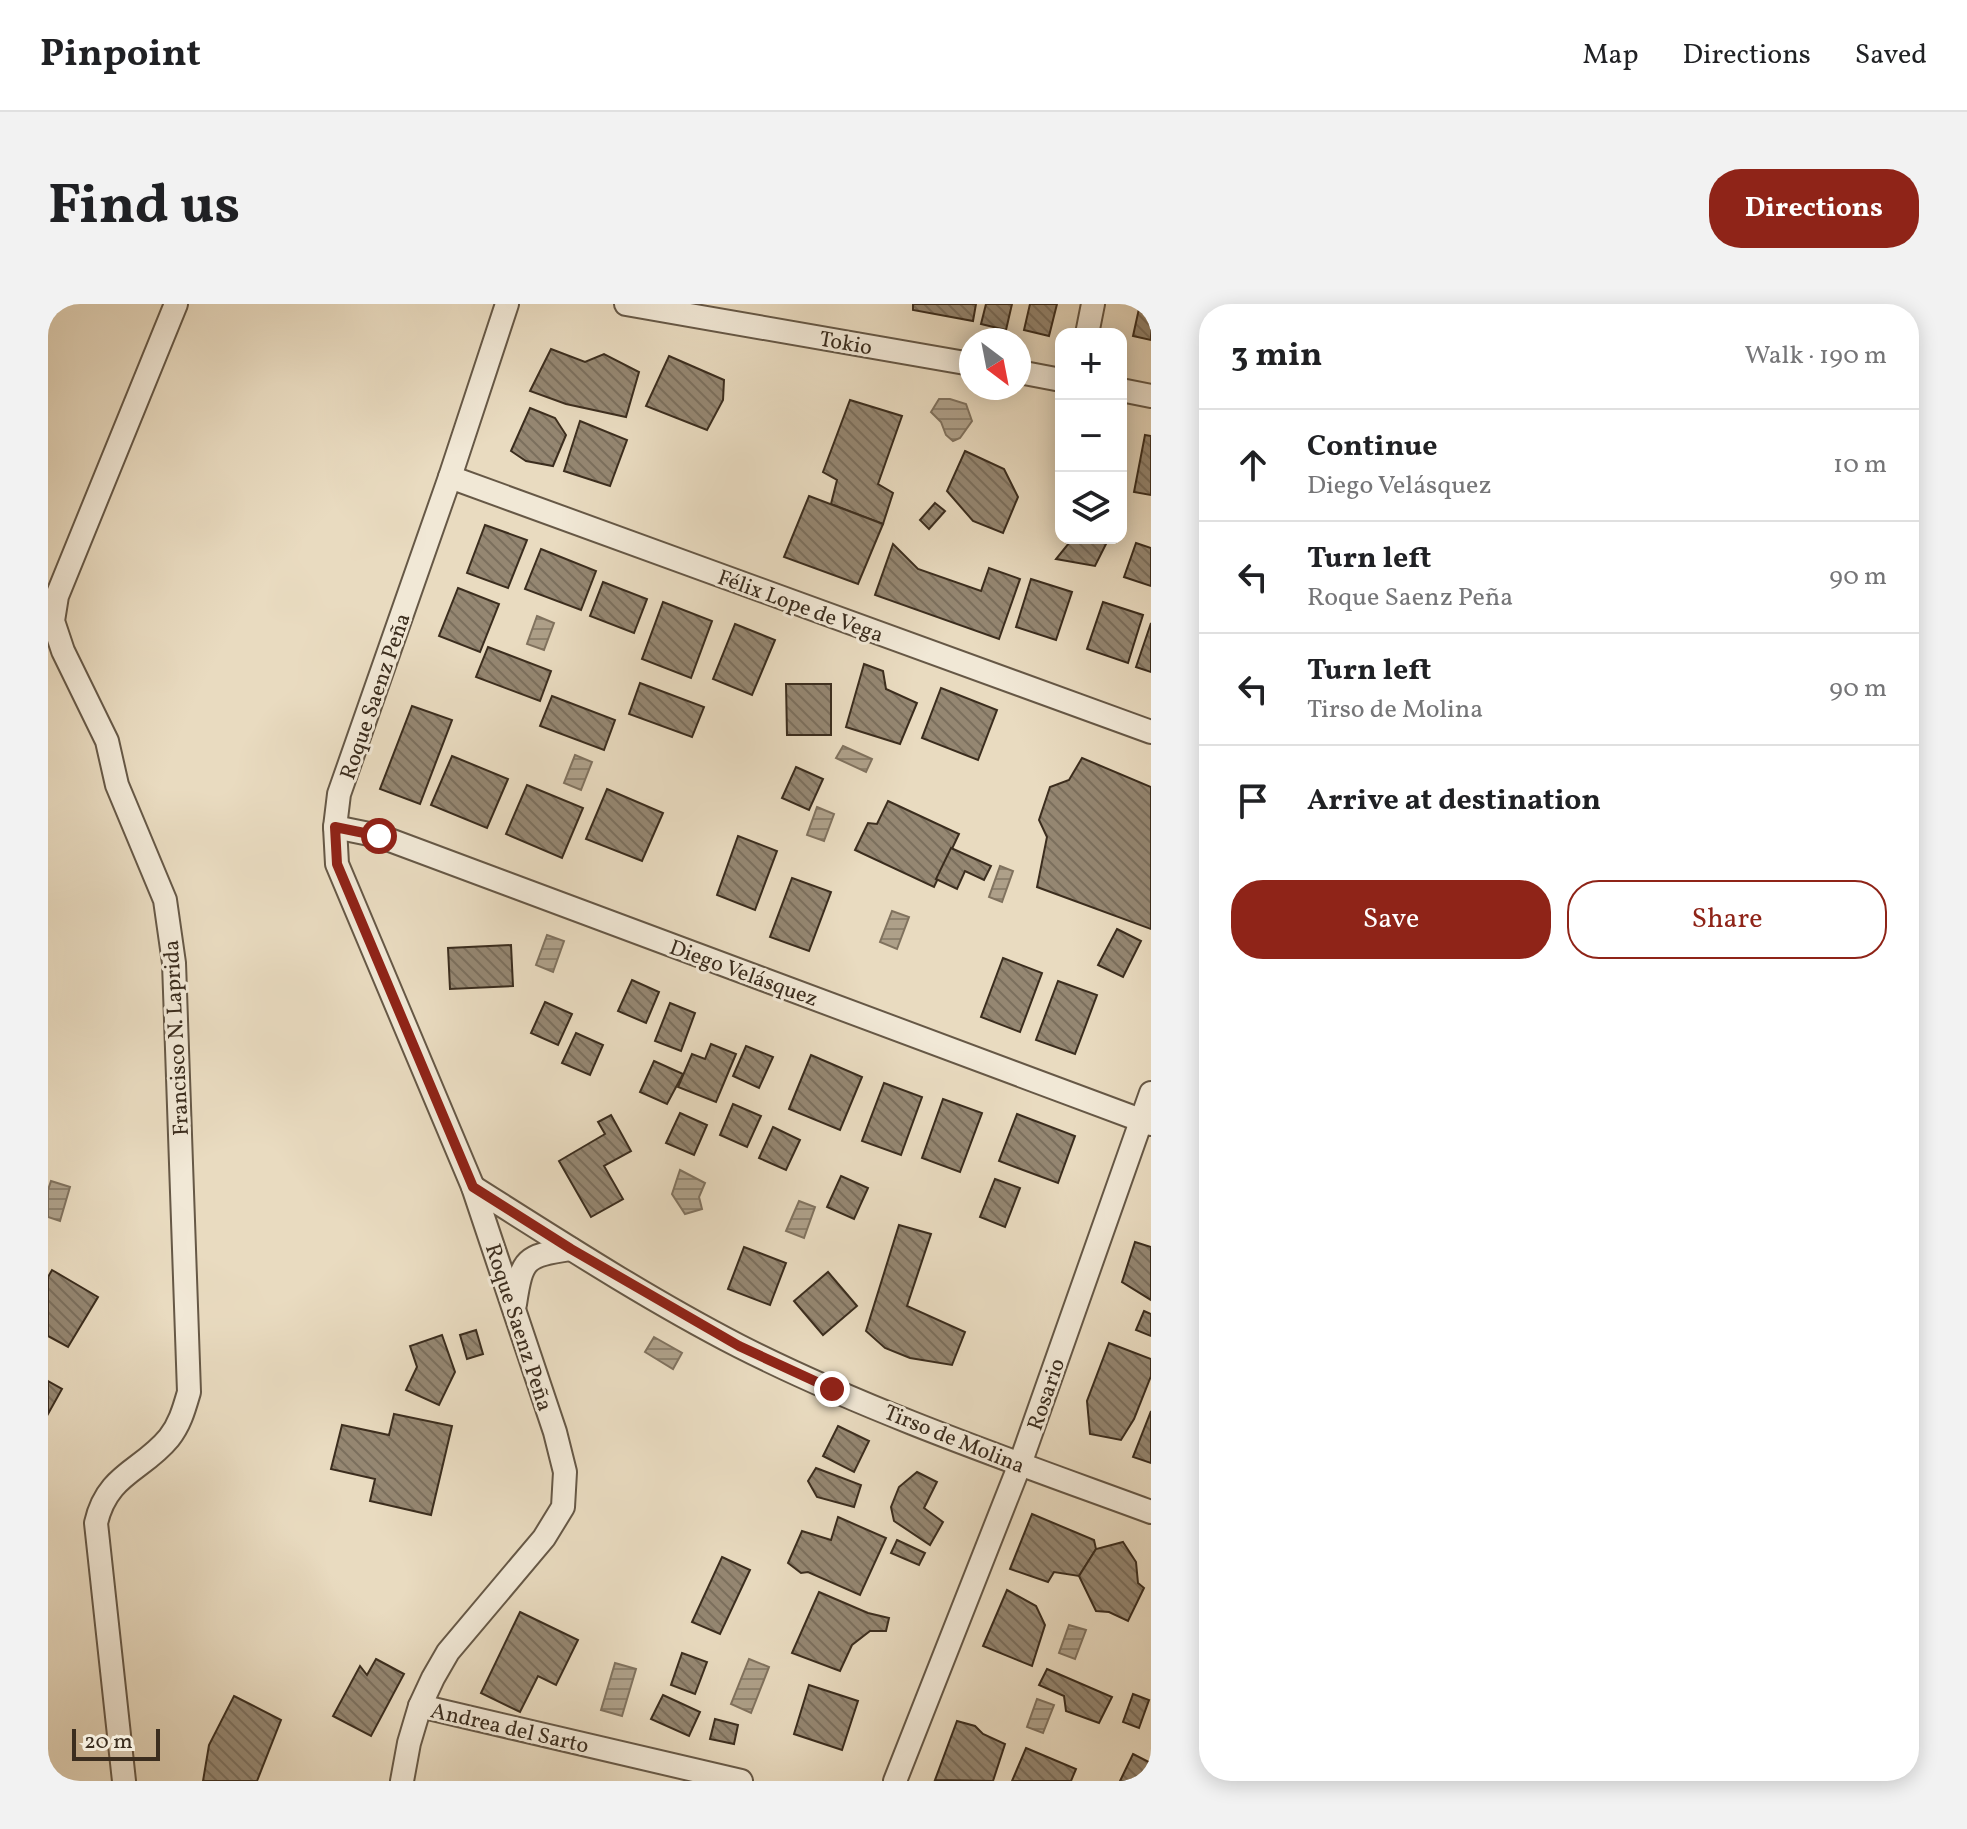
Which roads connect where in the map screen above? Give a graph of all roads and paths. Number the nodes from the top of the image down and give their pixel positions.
1 (176, 304) edge
2 (507, 304) edge
3 (626, 304) edge
4 (1093, 304) edge
5 (690, 309) edge
6 (1088, 328) edge
7 (959, 362) edge
8 (1031, 374) edge
9 (1055, 379) edge
10 (1127, 391) edge
11 (1151, 396) edge
12 (450, 477) junction
13 (1151, 732) edge
14 (335, 827) junction
15 (1151, 1093) edge
16 (1146, 1122) edge
17 (473, 1187) junction
18 (571, 1249) junction
19 (514, 1308) junction
20 (1020, 1464) junction
21 (1151, 1512) edge
22 (420, 1706) junction
23 (124, 1781) edge
24 (402, 1781) edge
25 (741, 1781) edge
26 (895, 1781) edge

1 - 23 street, Francisco N. Laprida
2 - 12 street, Roque Saenz Peña
3 - 5 street, Tokio
4 - 6 street
5 - 7 street, Tokio
8 - 9 street
10 - 11 street
12 - 13 street, Félix Lope de Vega
12 - 14 street, Roque Saenz Peña
14 - 16 street, Diego Velásquez
14 - 17 street, Roque Saenz Peña
15 - 16 street, Rosario
16 - 20 street, Rosario
17 - 18 street, Tirso de Molina
17 - 19 street, Roque Saenz Peña
18 - 19 street
18 - 20 street, Tirso de Molina
19 - 22 street, Roque Saenz Peña
20 - 21 street, Tirso de Molina
20 - 26 street, Rosario
22 - 24 street, Roque Saenz Peña
22 - 25 street, Andrea del Sarto

